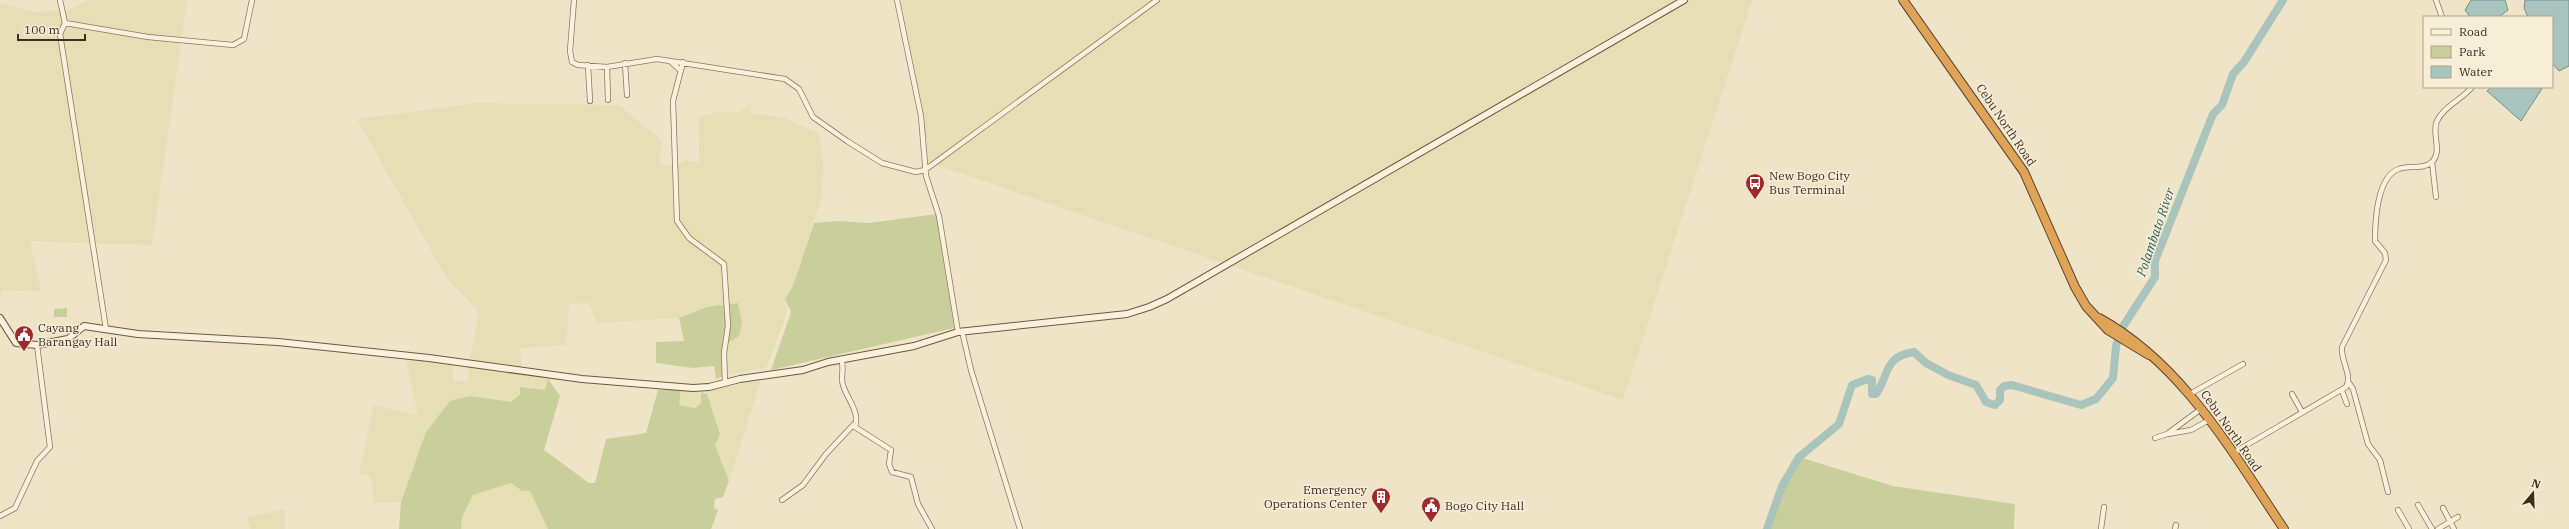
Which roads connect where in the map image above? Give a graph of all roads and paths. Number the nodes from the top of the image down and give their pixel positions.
1 (60, 0) edge
2 (252, 0) edge
3 (574, 0) edge
4 (897, 0) edge
5 (1157, 0) edge
6 (1684, 0) edge
7 (1903, 0) edge
8 (2436, 0) edge
9 (2442, 16) edge
10 (65, 23) junction
11 (670, 61) junction
12 (683, 62) junction
13 (625, 64) junction
14 (588, 65) junction
15 (607, 67) junction
16 (681, 71) junction
17 (2471, 88) edge
18 (627, 95) dead end
19 (608, 100) dead end
20 (590, 101) dead end
21 (2432, 162) junction
22 (925, 170) junction
23 (2436, 197) dead end
24 (0, 318) edge
25 (106, 329) junction
26 (960, 332) junction
27 (37, 345) junction
28 (841, 360) junction
29 (2243, 364) dead end
30 (725, 382) junction
31 (2349, 383) junction
32 (2342, 391) junction
33 (2190, 394) junction
34 (2292, 394) dead end
35 (2347, 404) dead end
36 (2201, 409) junction
37 (2302, 412) junction
38 (2209, 420) junction
39 (857, 421) junction
40 (2167, 434) junction
41 (2155, 438) dead end
42 (2233, 453) junction
43 (2388, 492) dead end
44 (782, 500) dead end
45 (2418, 505) dead end
46 (2104, 507) dead end
47 (2443, 508) dead end
48 (2398, 510) dead end
49 (0, 516) edge
50 (2458, 517) dead end
51 (2450, 522) junction
52 (932, 529) edge
53 (1020, 529) edge
54 (2101, 529) edge
55 (2284, 529) edge
56 (2409, 529) edge
57 (2432, 529) edge
58 (2438, 529) edge
59 (2454, 529) edge

1 - 10 street
2 - 10 street
3 - 14 street
4 - 22 street
5 - 22 street
6 - 26 street
7 - 33 highway, Cebu North Road
8 - 9 street
10 - 25 street
11 - 12 street
11 - 13 street
11 - 16 street
12 - 16 street
12 - 22 street
13 - 15 street
13 - 18 street
14 - 15 street
14 - 20 street
15 - 19 street
16 - 30 street
17 - 21 street
21 - 23 street
21 - 31 street
22 - 26 street
24 - 27 street
25 - 27 street
25 - 30 street
26 - 28 street
26 - 53 street
27 - 49 street
28 - 30 street
28 - 39 street
29 - 33 street
31 - 32 street
31 - 43 street
32 - 35 street
32 - 37 street
33 - 36 highway, Cebu North Road
34 - 37 street
36 - 38 highway, Cebu North Road
36 - 40 street
37 - 42 street
38 - 40 street
38 - 42 highway, Cebu North Road
39 - 44 street
39 - 52 street
40 - 41 street
42 - 55 highway, Cebu North Road
45 - 57 street
46 - 54 street
47 - 51 street
48 - 56 street
50 - 51 street
51 - 58 street
51 - 59 street

